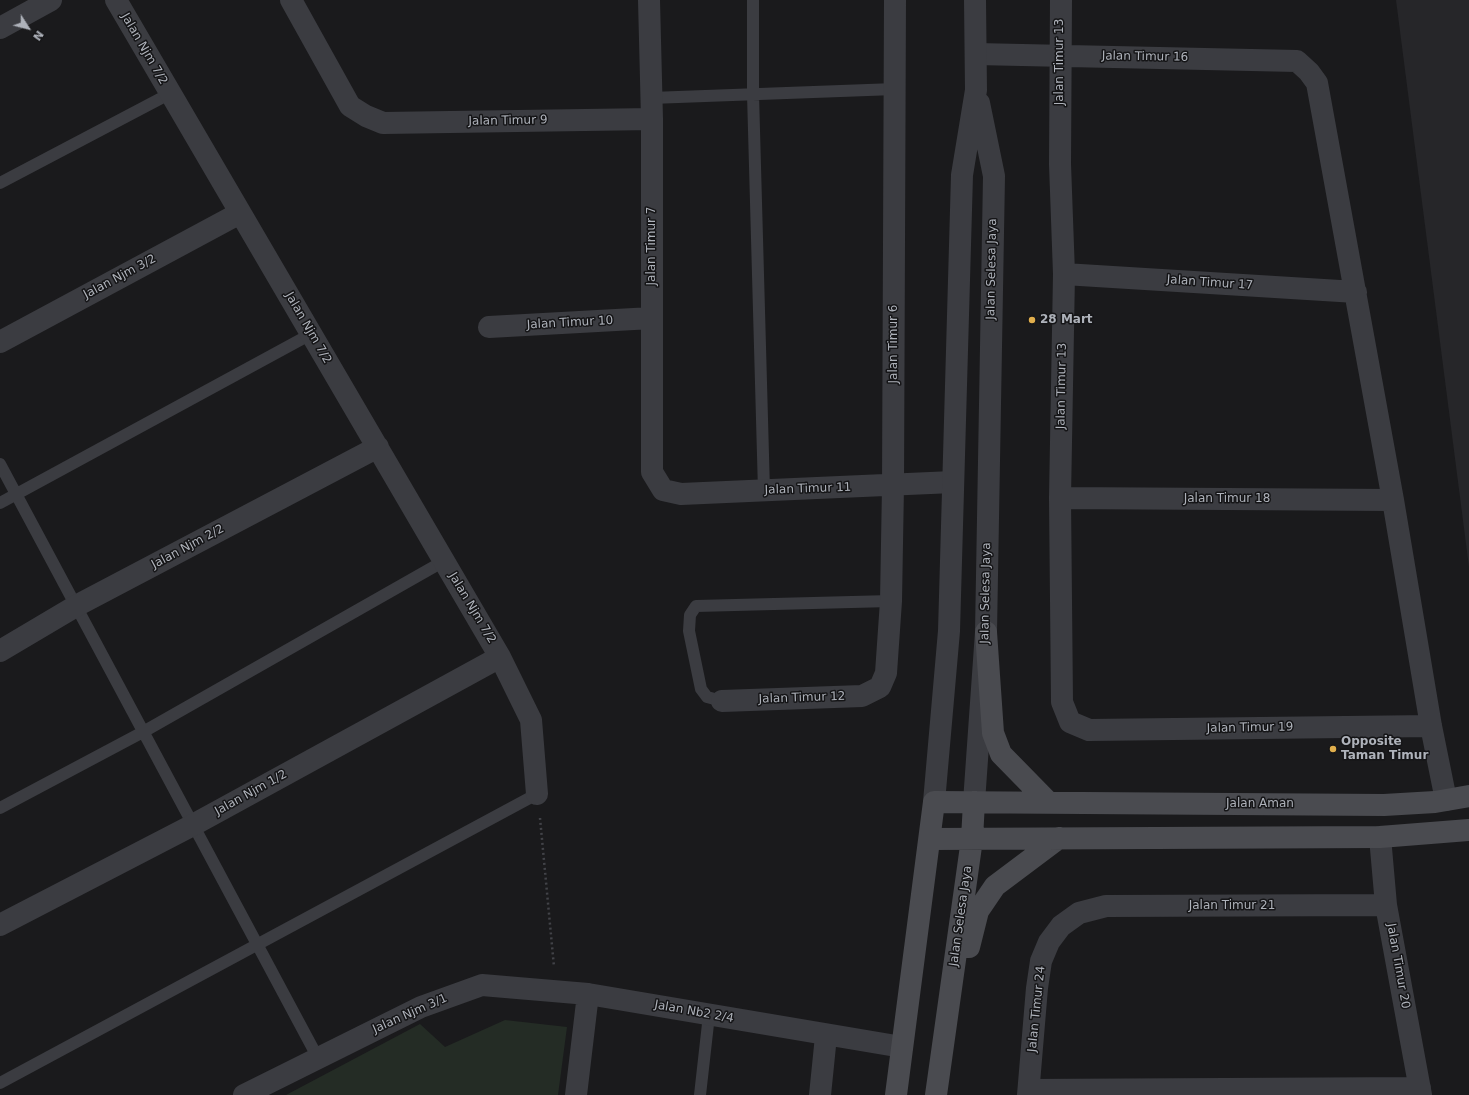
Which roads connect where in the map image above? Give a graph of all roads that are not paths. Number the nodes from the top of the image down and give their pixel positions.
1 (51, 0) edge
2 (116, 0) edge
3 (291, 0) edge
4 (649, 0) edge
5 (753, 0) edge
6 (896, 0) edge
7 (975, 0) edge
8 (1061, 0) edge
9 (0, 28) edge
10 (976, 54) junction
11 (1059, 54) junction
12 (895, 89) junction
13 (976, 90) junction
14 (171, 93) junction
15 (753, 94) junction
16 (651, 98) junction
17 (652, 119) junction
18 (0, 183) edge
19 (240, 213) junction
20 (1064, 274) junction
21 (1356, 292) junction
22 (652, 318) junction
23 (489, 327) dead end
24 (311, 334) junction
25 (0, 342) edge
26 (378, 448) junction
27 (0, 464) edge
28 (953, 482) junction
29 (893, 486) junction
30 (663, 490) joint
31 (764, 491) junction
32 (16, 495) junction
33 (1060, 498) junction
34 (1393, 500) junction
35 (0, 503) edge
36 (444, 561) junction
37 (891, 601) junction
38 (76, 606) junction
39 (986, 632) junction
40 (0, 652) edge
41 (500, 657) junction
42 (880, 687) joint
43 (722, 701) joint
44 (1070, 722) joint
45 (1431, 726) junction
46 (143, 732) junction
47 (538, 794) joint
48 (1469, 796) edge
49 (1446, 800) junction
50 (934, 802) junction
51 (974, 802) junction
52 (1049, 803) junction
53 (0, 808) edge
54 (193, 825) junction
55 (1469, 830) edge
56 (1380, 837) junction
57 (1059, 838) junction
58 (931, 839) junction
59 (972, 839) junction
60 (1386, 905) junction
61 (1079, 913) joint
62 (0, 925) edge
63 (257, 944) junction
64 (588, 994) junction
65 (708, 1015) junction
66 (826, 1036) junction
67 (902, 1047) junction
68 (318, 1058) junction
69 (939, 1067) junction
70 (0, 1083) edge
71 (1420, 1092) edge
72 (1029, 1093) edge
73 (244, 1095) edge
74 (576, 1095) edge
75 (700, 1095) edge
76 (820, 1095) edge
77 (896, 1095) edge
78 (936, 1095) edge

1 - 9 street
2 - 14 street, Jalan Njm 7/2
3 - 17 street, Jalan Timur 9
4 - 16 street, Jalan Timur 7
5 - 15 lane
6 - 12 street, Jalan Timur 6
7 - 10 street, Jalan Selesa Jaya
8 - 11 street, Jalan Timur 13
10 - 11 street, Jalan Timur 16
10 - 13 street, Jalan Selesa Jaya
11 - 20 street, Jalan Timur 13
11 - 21 street, Jalan Timur 16
12 - 15 lane
12 - 29 street, Jalan Timur 6
13 - 28 street, Jalan Selesa Jaya
13 - 39 street, Jalan Selesa Jaya
14 - 18 lane
14 - 19 street, Jalan Njm 7/2
15 - 16 lane
15 - 31 lane
16 - 17 street, Jalan Timur 7
17 - 22 street, Jalan Timur 7
19 - 24 street, Jalan Njm 7/2
19 - 25 street, Jalan Njm 3/2
20 - 21 street, Jalan Timur 17
20 - 33 street, Jalan Timur 13
21 - 34 street
22 - 23 street, Jalan Timur 10
22 - 30 street, Jalan Timur 7
24 - 26 street, Jalan Njm 7/2
24 - 32 lane
26 - 36 street, Jalan Njm 7/2
26 - 38 street, Jalan Njm 2/2
27 - 32 lane
28 - 29 street, Jalan Timur 11
28 - 50 street, Jalan Selesa Jaya
29 - 31 street, Jalan Timur 11
29 - 37 street, Jalan Timur 6
30 - 31 street, Jalan Timur 11
32 - 35 lane
32 - 38 lane
33 - 34 street, Jalan Timur 18
33 - 44 street, Jalan Timur 13
34 - 45 street
36 - 41 street, Jalan Njm 7/2
36 - 46 lane
37 - 42 street, Jalan Timur 6
37 - 43 lane
38 - 40 street, Jalan Njm 2/2
38 - 46 lane
39 - 51 street, Jalan Selesa Jaya
39 - 52 main road
41 - 47 street, Jalan Njm 7/2
41 - 54 street, Jalan Njm 1/2
42 - 43 street, Jalan Timur 12
44 - 45 street, Jalan Timur 19
45 - 49 street
46 - 53 lane
46 - 54 lane
47 - 63 lane
48 - 49 main road, Jalan Aman
49 - 52 main road, Jalan Aman
50 - 51 main road, Jalan Aman
50 - 58 main road, Jalan Selesa Jaya
51 - 52 main road, Jalan Aman
51 - 59 main road, Jalan Selesa Jaya
54 - 62 street, Jalan Njm 1/2
54 - 63 lane
55 - 56 main road
56 - 57 main road
56 - 60 street, Jalan Timur 20
57 - 59 main road
57 - 69 main road
58 - 59 main road
58 - 67 main road, Jalan Selesa Jaya
59 - 69 main road, Jalan Selesa Jaya
60 - 61 street, Jalan Timur 21
60 - 71 street, Jalan Timur 20
61 - 72 street, Jalan Timur 24
63 - 68 lane
63 - 70 lane
64 - 65 street, Jalan Nb2 2/4
64 - 68 street, Jalan Njm 3/1
64 - 74 street
65 - 66 street, Jalan Nb2 2/4
65 - 75 lane
66 - 67 street, Jalan Nb2 2/4
66 - 76 street
67 - 77 main road, Jalan Selesa Jaya
68 - 73 street, Jalan Njm 3/1
69 - 78 main road, Jalan Selesa Jaya
71 - 72 street

